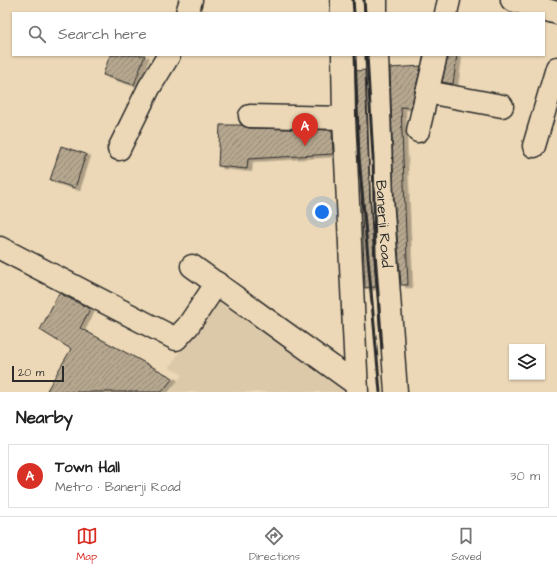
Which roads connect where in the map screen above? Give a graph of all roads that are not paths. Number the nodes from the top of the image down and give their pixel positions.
1 (191, 0) edge
2 (342, 0) edge
3 (376, 0) edge
4 (449, 0) edge
5 (512, 0) edge
6 (187, 12) edge
7 (342, 12) edge
8 (376, 12) edge
9 (446, 12) edge
10 (557, 13) edge
11 (168, 56) edge
12 (343, 56) edge
13 (377, 56) edge
14 (436, 56) edge
15 (557, 68) edge
16 (427, 92) junction
17 (502, 106) dead end
18 (250, 116) dead end
19 (344, 118) junction
20 (418, 130) dead end
21 (534, 146) dead end
22 (119, 148) dead end
23 (0, 248) edge
24 (192, 266) dead end
25 (217, 283) junction
26 (357, 388) edge
27 (396, 392) edge

1 - 6 street
2 - 7 street
3 - 8 street
4 - 9 street
5 - 10 street
11 - 22 street
12 - 19 street
13 - 27 street, Banerji Road
14 - 16 street
15 - 21 street
16 - 17 street
16 - 20 street
18 - 19 street
19 - 26 street
23 - 25 street
24 - 25 street
25 - 26 street

